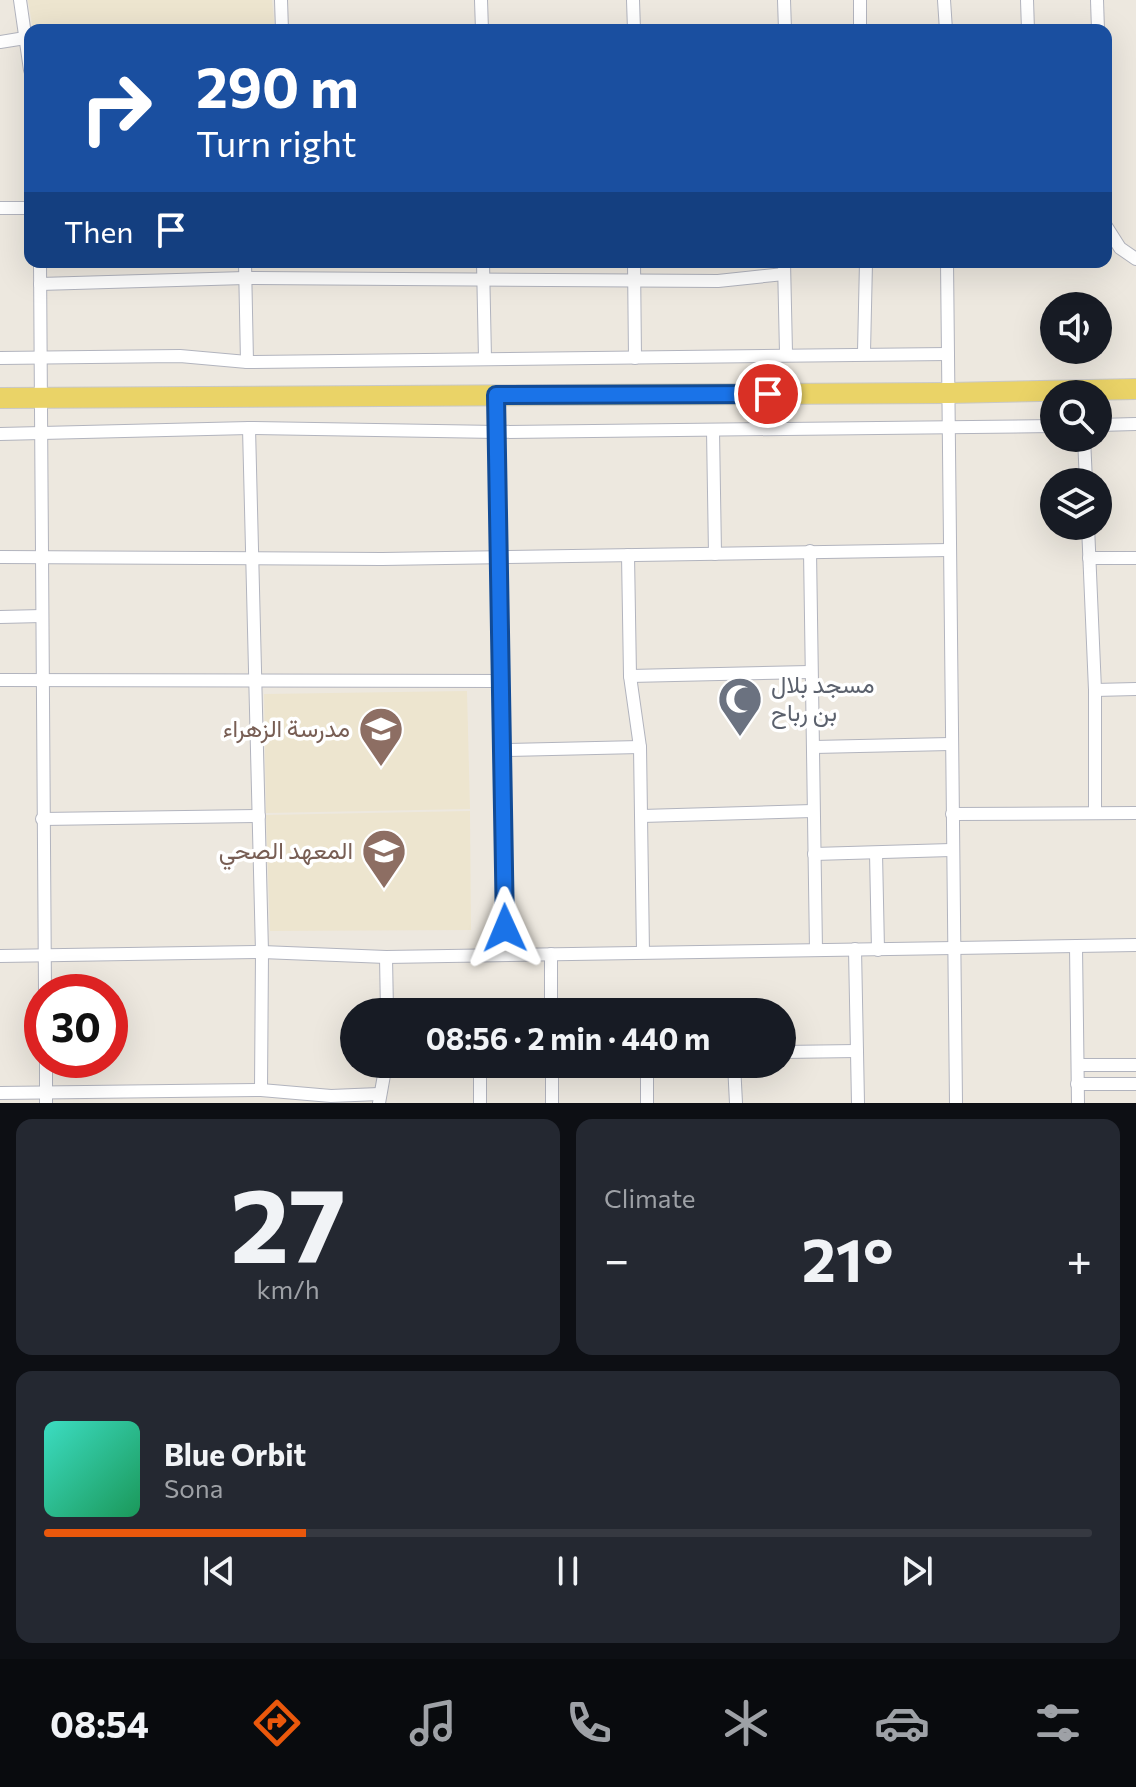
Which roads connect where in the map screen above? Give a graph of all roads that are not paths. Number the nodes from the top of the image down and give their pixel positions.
1 (20, 0) edge
2 (281, 0) edge
3 (481, 0) edge
4 (633, 0) edge
5 (784, 0) edge
6 (860, 0) edge
7 (944, 0) edge
8 (1027, 0) edge
9 (1097, 0) edge
10 (282, 24) edge
11 (482, 24) edge
12 (634, 24) edge
13 (785, 24) edge
14 (860, 24) edge
15 (946, 24) edge
16 (1028, 24) edge
17 (1098, 24) edge
18 (24, 30) edge
19 (24, 38) edge
20 (0, 42) edge
21 (0, 208) edge
22 (24, 208) edge
23 (1112, 235) edge
24 (1136, 259) edge
25 (40, 268) edge
26 (245, 268) edge
27 (483, 268) edge
28 (634, 268) edge
29 (784, 268) edge
30 (866, 268) edge
31 (947, 268) edge
32 (245, 278) junction
33 (635, 278) junction
34 (484, 279) junction
35 (40, 284) junction
36 (864, 352) junction
37 (786, 353) junction
38 (948, 354) junction
39 (0, 358) edge
40 (635, 358) junction
41 (43, 359) junction
42 (485, 359) junction
43 (247, 362) junction
44 (1136, 389) edge
45 (949, 393) junction
46 (496, 395) junction
47 (0, 398) edge
48 (41, 398) junction
49 (1136, 424) edge
50 (1112, 425) edge
51 (1040, 426) edge
52 (249, 428) junction
53 (948, 428) junction
54 (713, 430) junction
55 (497, 432) junction
56 (42, 433) junction
57 (0, 434) edge
58 (1088, 540) edge
59 (949, 550) junction
60 (810, 551) junction
61 (715, 554) junction
62 (628, 555) junction
63 (44, 556) junction
64 (0, 557) edge
65 (252, 558) junction
66 (500, 558) junction
67 (1089, 558) junction
68 (1136, 558) edge
69 (42, 616) junction
70 (0, 617) edge
71 (810, 672) junction
72 (630, 676) junction
73 (42, 678) junction
74 (0, 680) edge
75 (253, 681) junction
76 (503, 681) junction
77 (1136, 689) edge
78 (1095, 690) junction
79 (950, 744) junction
80 (640, 747) junction
81 (814, 747) junction
82 (504, 750) junction
83 (812, 811) junction
84 (1095, 813) junction
85 (1136, 813) edge
86 (952, 814) junction
87 (259, 816) junction
88 (642, 816) junction
89 (42, 819) junction
90 (951, 850) junction
91 (876, 853) junction
92 (814, 854) junction
93 (1136, 945) edge
94 (1076, 947) junction
95 (855, 949) junction
96 (957, 949) junction
97 (816, 950) junction
98 (878, 950) junction
99 (262, 952) junction
100 (643, 952) junction
101 (505, 954) junction
102 (551, 954) junction
103 (45, 955) junction
104 (0, 956) edge
105 (386, 957) junction
106 (45, 974) edge
107 (387, 998) edge
108 (551, 998) edge
109 (857, 1051) junction
110 (796, 1052) edge
111 (1079, 1065) junction
112 (1136, 1065) edge
113 (383, 1078) edge
114 (480, 1078) edge
115 (552, 1078) edge
116 (647, 1078) edge
117 (735, 1078) edge
118 (1077, 1084) junction
119 (1136, 1084) edge
120 (261, 1090) junction
121 (0, 1093) edge
122 (46, 1098) edge
123 (379, 1099) edge
124 (480, 1103) edge
125 (552, 1103) edge
126 (647, 1103) edge
127 (736, 1103) edge
128 (858, 1103) edge
129 (956, 1103) edge
130 (1078, 1103) edge

1 - 18 street
2 - 10 street
3 - 11 street
4 - 12 street
5 - 13 street
6 - 14 street
7 - 15 street
8 - 16 street
9 - 17 street
19 - 20 street
21 - 22 street
23 - 24 street
25 - 35 street
26 - 32 street
27 - 34 street
28 - 33 street
29 - 33 street
29 - 37 street
30 - 36 street
31 - 38 street
32 - 34 street
32 - 35 street
32 - 43 street
33 - 34 street
33 - 40 street
34 - 42 street
35 - 41 street
36 - 37 street
36 - 38 street
37 - 40 street
38 - 45 street
39 - 41 street
40 - 42 street
41 - 43 street
41 - 48 street
42 - 43 street
44 - 45 main road
45 - 46 main road
45 - 53 street
46 - 48 main road
46 - 55 street
47 - 48 main road
48 - 56 street
49 - 50 street
51 - 53 street
52 - 55 street
52 - 56 street
52 - 65 street
53 - 54 street
53 - 59 street
54 - 55 street
54 - 61 street
55 - 66 street
56 - 57 street
56 - 63 street
58 - 67 street
59 - 60 street
59 - 79 street
60 - 61 street
60 - 71 street
61 - 62 street
62 - 66 street
62 - 72 street
63 - 64 street
63 - 65 street
63 - 69 street
65 - 66 street
65 - 75 street
66 - 76 street
67 - 68 street
67 - 78 street
69 - 70 street
69 - 73 street
71 - 72 street
71 - 81 street
72 - 80 street
73 - 74 street
73 - 75 street
73 - 89 street
75 - 76 street
75 - 87 street
76 - 82 street
77 - 78 street
78 - 84 street
79 - 81 street
79 - 86 street
80 - 82 street
80 - 88 street
81 - 83 street
82 - 101 street
83 - 88 street
83 - 92 street
84 - 85 street
84 - 86 street
86 - 90 street
87 - 89 street
87 - 99 street
88 - 100 street
89 - 103 street
90 - 91 street
90 - 96 street
91 - 92 street
91 - 98 street
92 - 97 street
93 - 94 street
94 - 96 street
94 - 111 street
95 - 97 street
95 - 98 street
95 - 109 street
96 - 98 street
96 - 129 street
97 - 100 street
99 - 103 street
99 - 105 street
99 - 120 street
100 - 102 street
101 - 102 street
101 - 105 street
102 - 108 street
103 - 104 street
103 - 106 street
105 - 107 street
109 - 110 street
109 - 128 street
111 - 112 street
111 - 118 street
113 - 123 street
114 - 124 street
115 - 125 street
116 - 126 street
117 - 127 street
118 - 119 street
118 - 130 street
120 - 122 street
120 - 123 street
121 - 122 street

